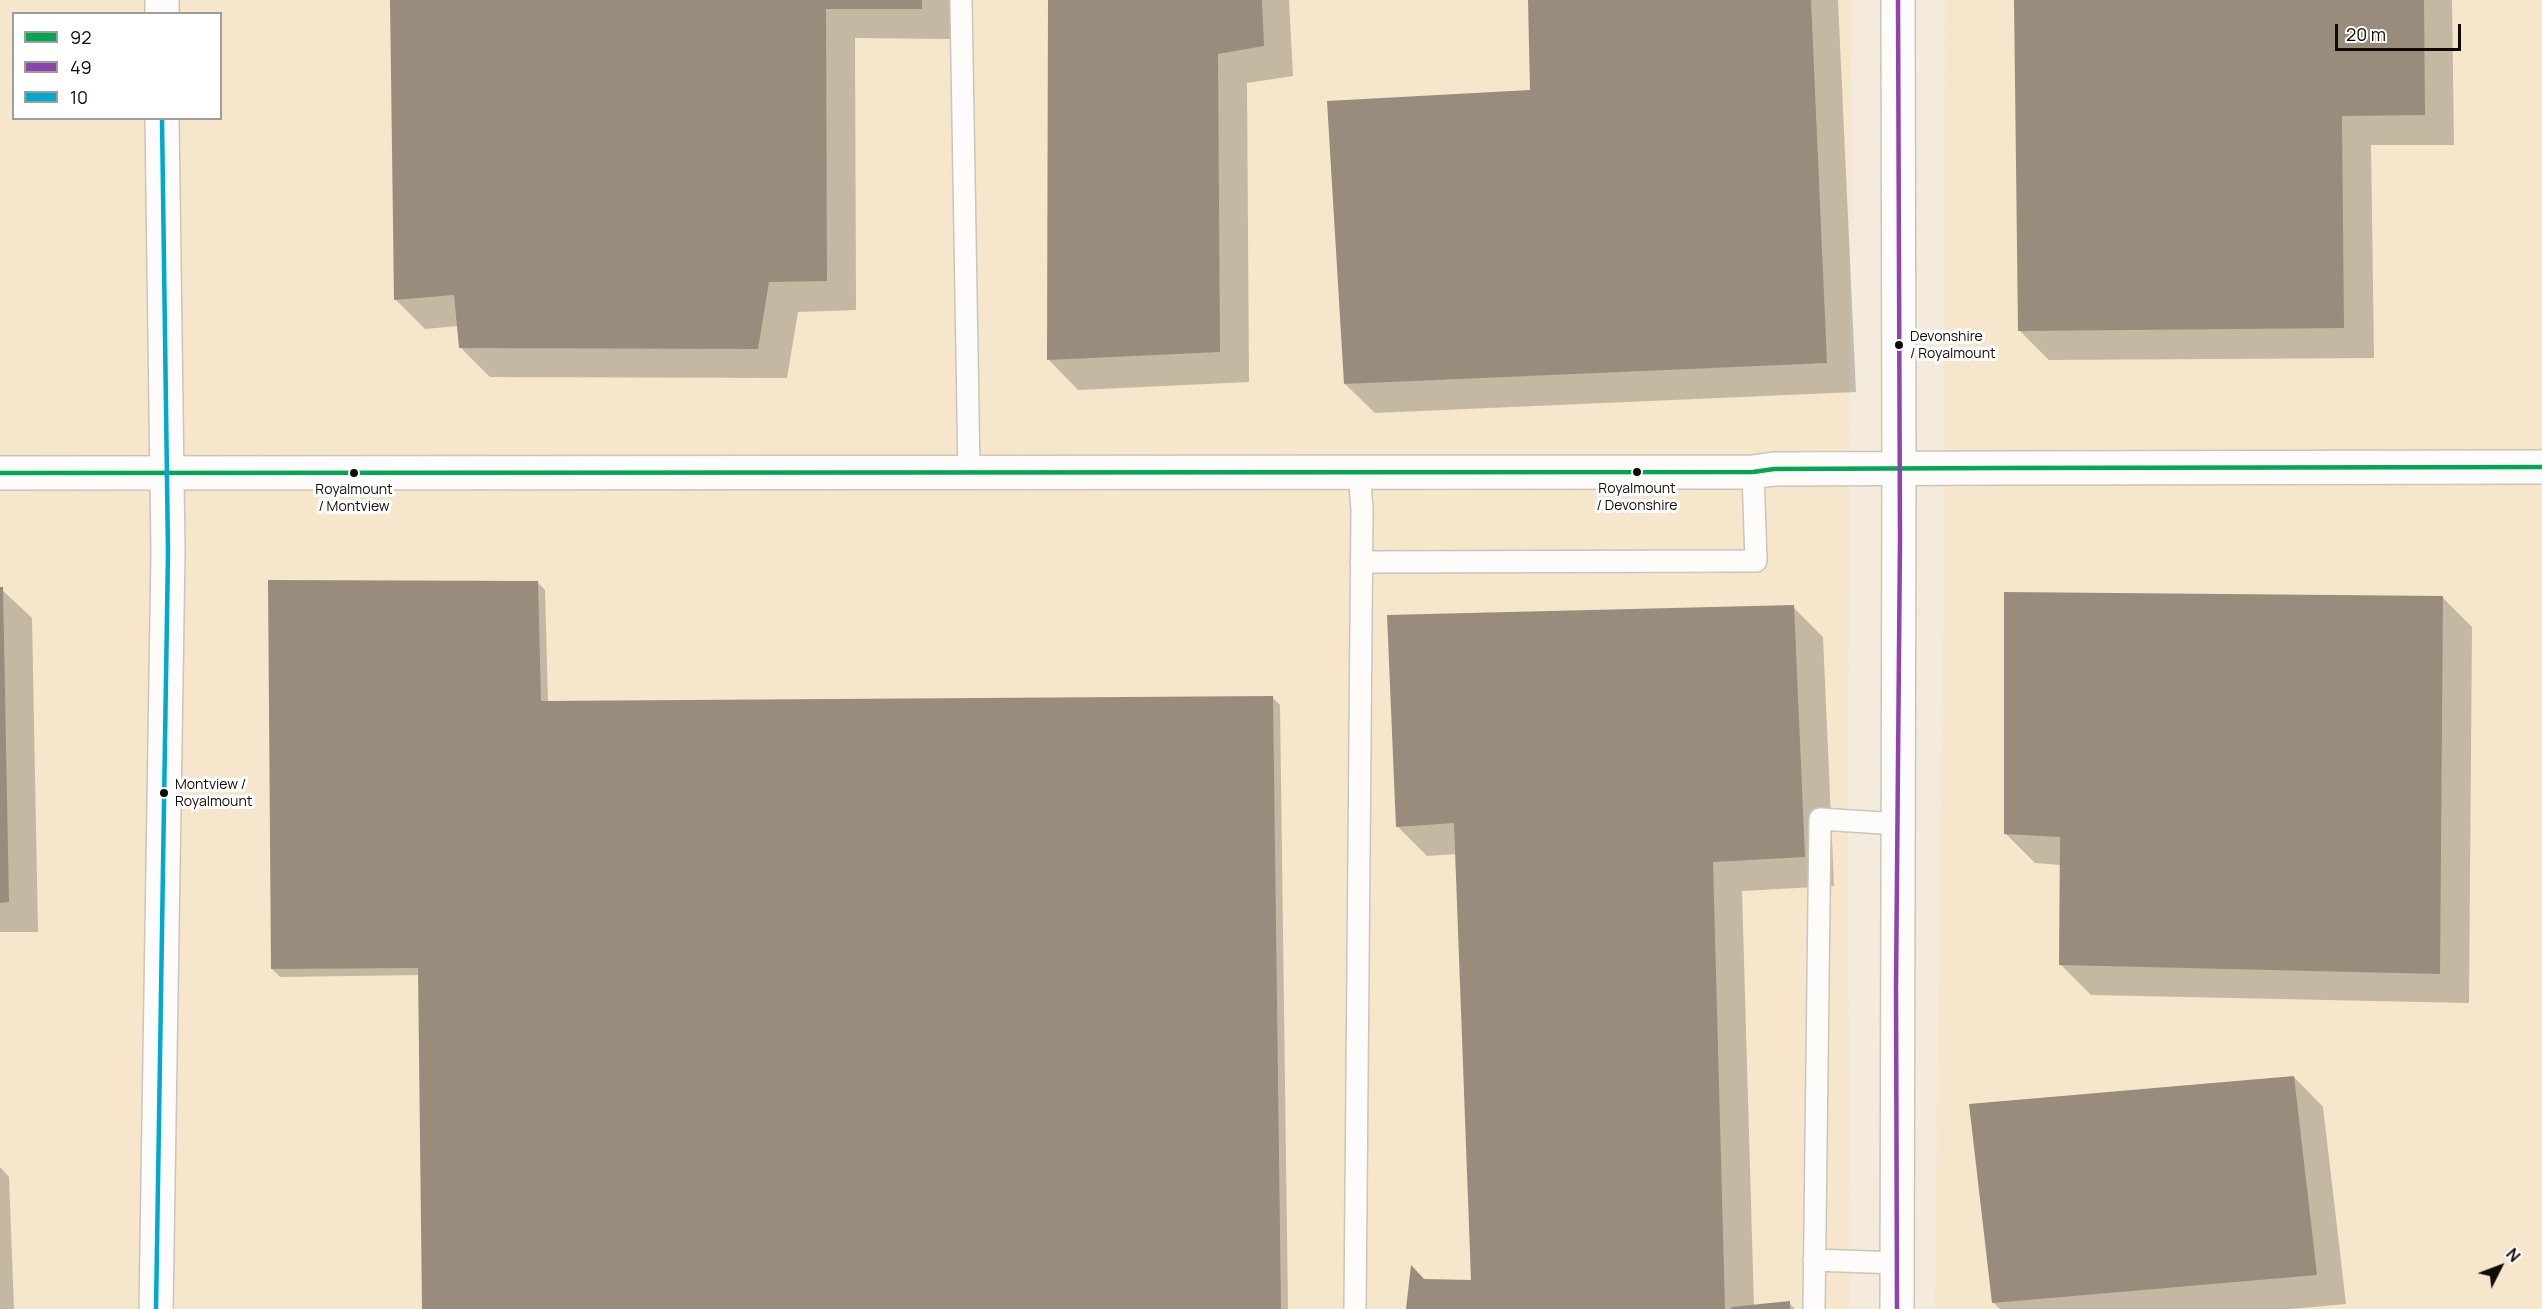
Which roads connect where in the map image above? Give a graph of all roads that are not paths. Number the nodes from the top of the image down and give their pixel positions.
1 (961, 0) edge
2 (1898, 0) edge
3 (162, 120) edge
4 (2542, 467) edge
5 (1899, 469) junction
6 (969, 471) junction
7 (1359, 472) junction
8 (1753, 472) junction
9 (0, 473) edge
10 (167, 473) junction
11 (1361, 562) junction
12 (1898, 824) junction
13 (1814, 1260) junction
14 (1897, 1263) junction
15 (156, 1309) edge
16 (1355, 1309) edge
17 (1814, 1309) edge
18 (1897, 1309) edge

1 - 6 lane
2 - 5 street
3 - 10 street
4 - 5 street
5 - 8 street
5 - 12 street
6 - 7 street
6 - 10 street
7 - 8 street
7 - 11 lane
8 - 11 lane
9 - 10 street
10 - 15 street
11 - 16 lane
12 - 13 lane
12 - 14 street
13 - 14 lane
13 - 17 lane
14 - 18 street

